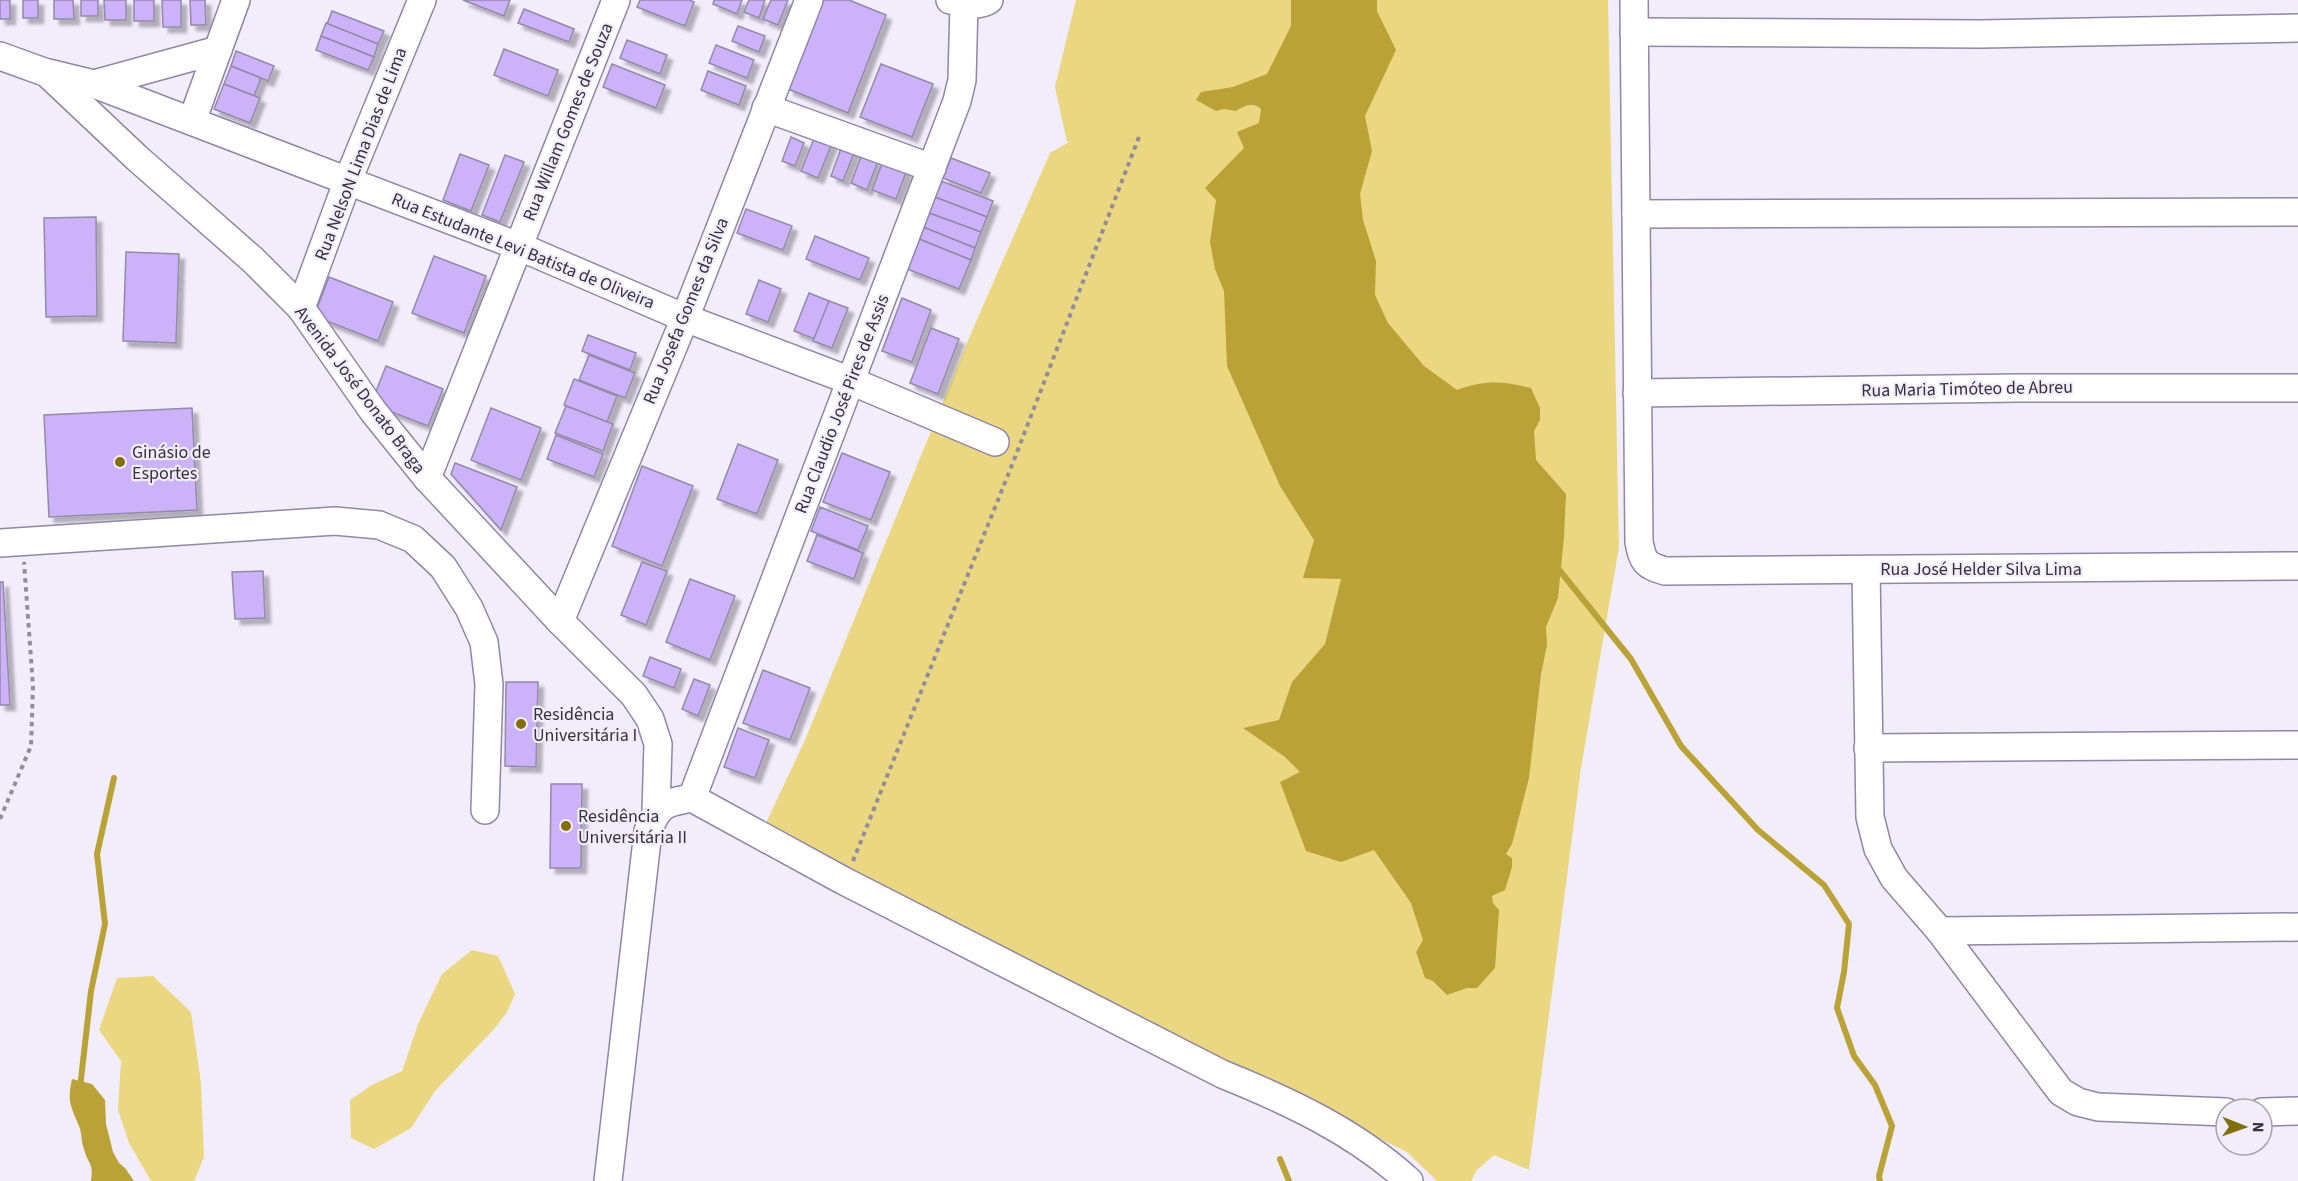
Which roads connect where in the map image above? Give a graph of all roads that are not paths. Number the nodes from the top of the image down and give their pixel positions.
1 (236, 0) edge
2 (422, 0) edge
3 (616, 0) edge
4 (809, 0) edge
5 (1634, 0) edge
6 (968, 1) edge
7 (2298, 28) edge
8 (1634, 32) junction
9 (219, 50) junction
10 (0, 56) edge
11 (46, 73) junction
12 (94, 84) junction
13 (766, 108) junction
14 (192, 121) junction
15 (932, 168) junction
16 (348, 180) junction
17 (2298, 212) edge
18 (1636, 214) junction
19 (518, 246) junction
20 (301, 308) junction
21 (685, 318) junction
22 (851, 381) junction
23 (2298, 388) edge
24 (1637, 393) junction
25 (995, 442) dead end
26 (427, 478) junction
27 (11, 542) edge
28 (2298, 566) edge
29 (1866, 570) junction
30 (560, 621) junction
31 (2298, 745) edge
32 (1868, 748) junction
33 (692, 798) junction
34 (485, 810) dead end
35 (656, 812) junction
36 (2298, 927) edge
37 (1940, 931) junction
38 (2298, 1111) edge
39 (2214, 1112) edge
40 (2274, 1112) edge
41 (608, 1181) edge
42 (1409, 1181) edge

1 - 9 street
2 - 16 street, Rua NelsoN Lima Dias de Lima
3 - 19 street, Rua Willam Gomes de Souza
4 - 13 street, Rua Josefa Gomes da Silva
5 - 8 street
6 - 15 street, Rua Claudio José Pires de Assis
7 - 8 street
8 - 18 street
9 - 12 street
9 - 14 street
10 - 11 street, Avenida José Donato Braga
11 - 12 street, Rua Estudante Levi Batista de Oliveira
11 - 20 street, Avenida José Donato Braga
12 - 14 street, Rua Estudante Levi Batista de Oliveira
13 - 15 street
13 - 21 street, Rua Josefa Gomes da Silva
14 - 16 street, Rua Estudante Levi Batista de Oliveira
15 - 22 street, Rua Claudio José Pires de Assis
16 - 19 street, Rua Estudante Levi Batista de Oliveira
16 - 20 street, Rua NelsoN Lima Dias de Lima
17 - 18 street
18 - 24 street
19 - 21 street, Rua Estudante Levi Batista de Oliveira
19 - 26 street, Rua Willam Gomes de Souza
20 - 26 street, Avenida José Donato Braga
21 - 22 street, Rua Estudante Levi Batista de Oliveira
21 - 30 street, Rua Josefa Gomes da Silva
22 - 25 street, Rua Estudante Levi Batista de Oliveira
22 - 33 street, Rua Claudio José Pires de Assis
23 - 24 street, Rua Maria Timóteo de Abreu
24 - 29 street, Rua José Helder Silva Lima
26 - 30 street, Avenida José Donato Braga
27 - 34 street
28 - 29 street, Rua José Helder Silva Lima
29 - 32 street
30 - 35 street, Avenida José Donato Braga
31 - 32 street
32 - 37 street
33 - 35 street
33 - 42 street
35 - 41 street, Avenida José Donato Braga
36 - 37 street
37 - 39 street
38 - 40 street

